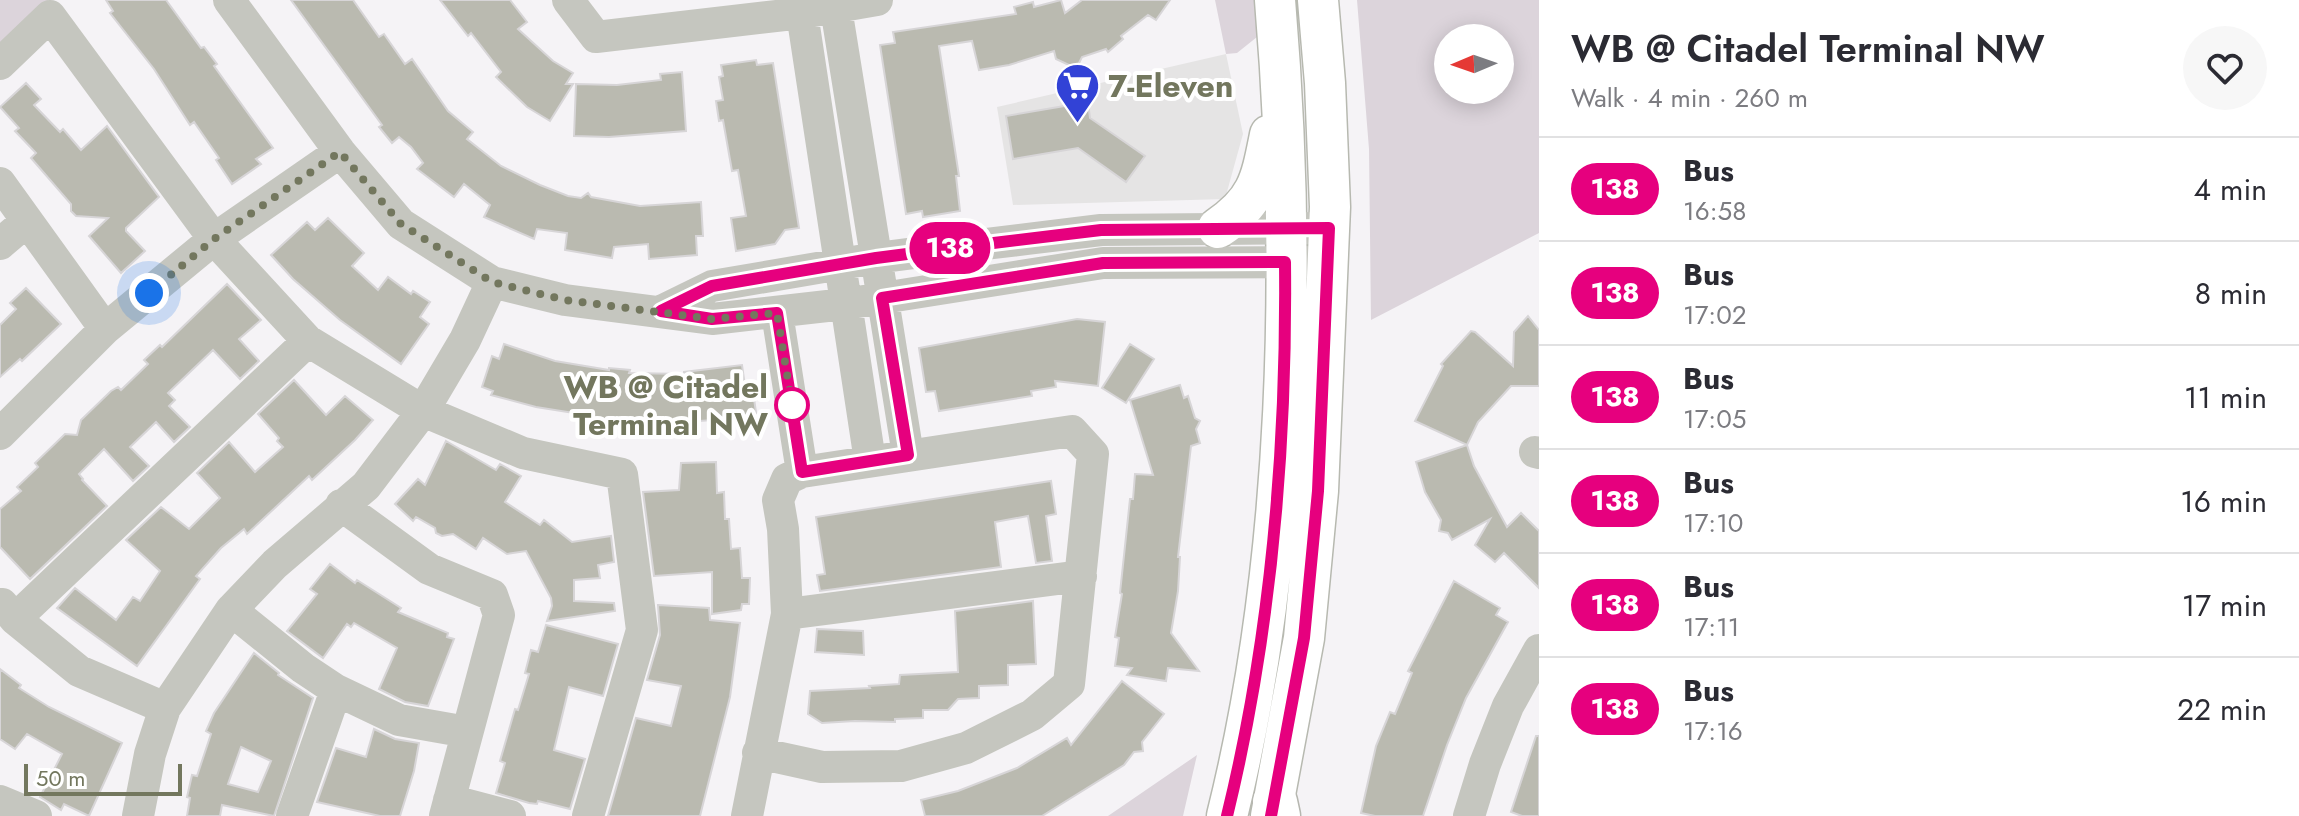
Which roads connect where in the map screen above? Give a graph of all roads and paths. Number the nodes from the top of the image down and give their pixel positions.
1 (229, 0) edge
2 (568, 0) edge
3 (877, 0) edge
4 (1275, 0) edge
5 (1318, 0) edge
6 (836, 8) junction
7 (802, 13) junction
8 (0, 64) edge
9 (1282, 76) junction
10 (340, 152) junction
11 (0, 183) edge
12 (27, 221) junction
13 (1218, 228) junction
14 (214, 239) junction
15 (0, 244) edge
16 (1286, 245) junction
17 (1329, 245) junction
18 (876, 258) junction
19 (839, 264) junction
20 (492, 282) junction
21 (882, 298) junction
22 (845, 304) junction
23 (661, 311) junction
24 (777, 313) junction
25 (105, 329) junction
26 (308, 341) junction
27 (423, 411) junction
28 (0, 434) edge
29 (908, 455) junction
30 (870, 461) junction
31 (802, 472) junction
32 (341, 505) junction
33 (1081, 576) junction
34 (7, 610) edge
35 (231, 610) junction
36 (787, 614) junction
37 (1539, 650) edge
38 (336, 690) junction
39 (165, 708) junction
40 (467, 732) junction
41 (758, 753) junction
42 (0, 801) edge
43 (447, 808) edge
44 (1274, 811) edge
45 (36, 816) edge
46 (138, 816) edge
47 (292, 816) edge
48 (510, 816) edge
49 (588, 816) edge
50 (747, 816) edge
51 (1227, 816) edge
52 (1469, 816) edge

1 - 10 street
2 - 7 street
3 - 6 street
4 - 9 main road
5 - 17 main road
6 - 7 street
6 - 18 street
7 - 19 street
8 - 14 street
9 - 13 main road
9 - 16 main road
10 - 14 street
10 - 20 street
11 - 12 street
12 - 15 street
12 - 25 street
13 - 16 street
13 - 18 street
14 - 25 street
14 - 26 street
16 - 17 street
16 - 21 street
16 - 51 main road
17 - 44 main road
18 - 19 street
18 - 21 street
19 - 22 street
19 - 23 street
20 - 23 street
20 - 27 street
21 - 22 street
21 - 29 street
22 - 24 street
22 - 30 street
23 - 24 street
24 - 31 street
25 - 28 street
26 - 27 street
26 - 34 street
27 - 32 street
27 - 49 street
29 - 30 street
29 - 33 street
30 - 31 street
31 - 36 street
32 - 35 street
32 - 40 street
33 - 36 street
33 - 41 street
34 - 39 street
35 - 38 street
35 - 39 street
36 - 41 street
37 - 52 street
38 - 40 street
38 - 47 street
39 - 46 street
40 - 43 street
41 - 50 street
42 - 45 street
43 - 48 street

